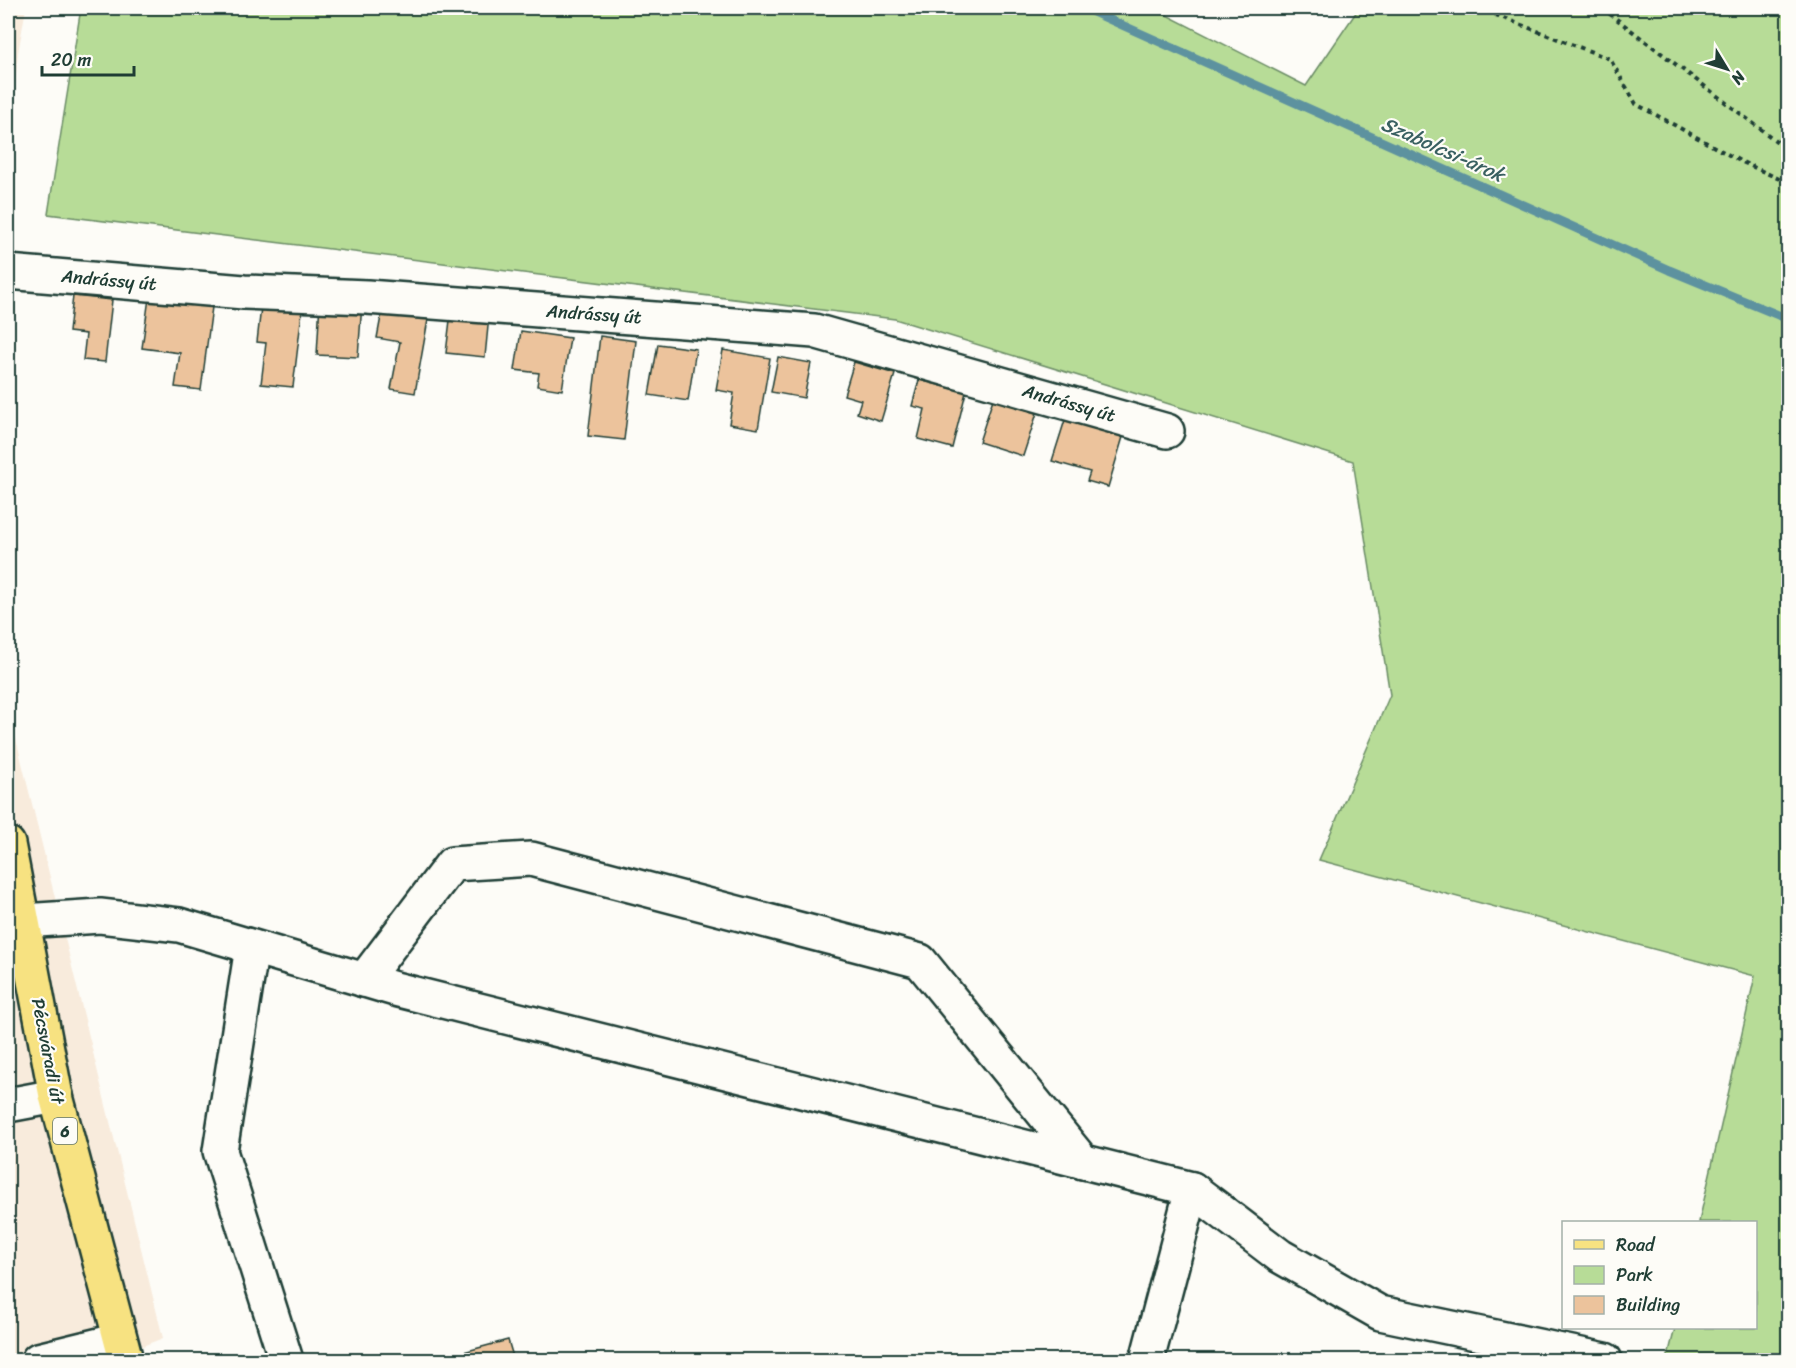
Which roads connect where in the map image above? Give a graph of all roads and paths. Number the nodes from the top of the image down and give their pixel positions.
1 (1490, 8) edge
2 (1602, 8) edge
3 (1788, 150) edge
4 (1788, 183) edge
5 (8, 272) edge
6 (1167, 431) dead end
7 (8, 844) edge
8 (15, 926) edge
9 (252, 947) junction
10 (364, 980) junction
11 (56, 1096) junction
12 (8, 1105) edge
13 (1083, 1162) junction
14 (1192, 1189) junction
15 (123, 1350) edge
16 (38, 1360) edge
17 (286, 1360) edge
18 (1147, 1360) edge
19 (1605, 1360) edge

1 - 4 path
2 - 3 path
5 - 6 street, Andrássy út
7 - 8 main road, Pécsváradi út / 6
8 - 9 street
8 - 11 main road, Pécsváradi út / 6
9 - 10 street
9 - 17 street
10 - 13 street
10 - 13 street
11 - 12 street
11 - 15 main road, Pécsváradi út / 6
13 - 14 street
14 - 18 street
14 - 19 street
15 - 16 street

